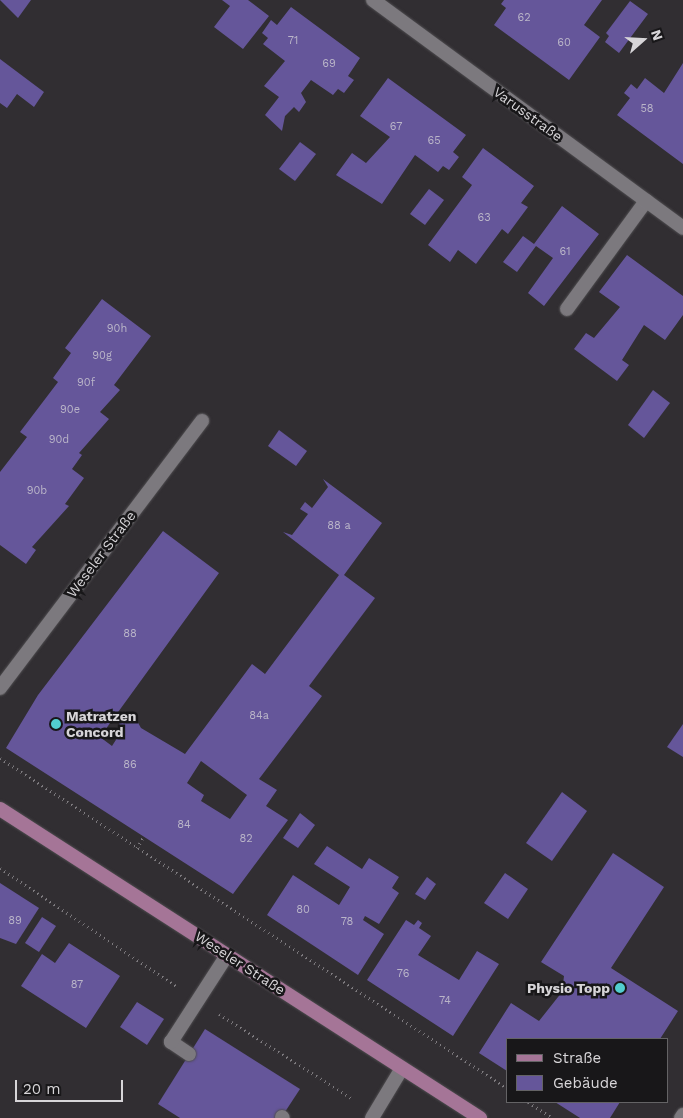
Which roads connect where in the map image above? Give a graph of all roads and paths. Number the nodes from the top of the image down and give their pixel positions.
1 (373, 0) edge
2 (646, 201) junction
3 (683, 228) edge
4 (567, 309) dead end
5 (202, 421) dead end
6 (0, 688) edge
7 (0, 758) edge
8 (0, 809) edge
9 (144, 836) dead end
10 (137, 848) junction
11 (227, 955) junction
12 (189, 1054) dead end
13 (402, 1068) junction
14 (506, 1087) edge
15 (530, 1103) edge
16 (372, 1118) edge
17 (480, 1118) edge
18 (553, 1118) edge

1 - 2 street, Varusstraße
2 - 3 street, Varusstraße
2 - 4 street
5 - 6 street, Weseler Straße
7 - 10 path
8 - 11 main road, Weseler Straße
9 - 10 path
10 - 14 path
11 - 12 street
11 - 13 main road, Weseler Straße
13 - 16 street
13 - 17 main road, Weseler Straße
15 - 18 path

